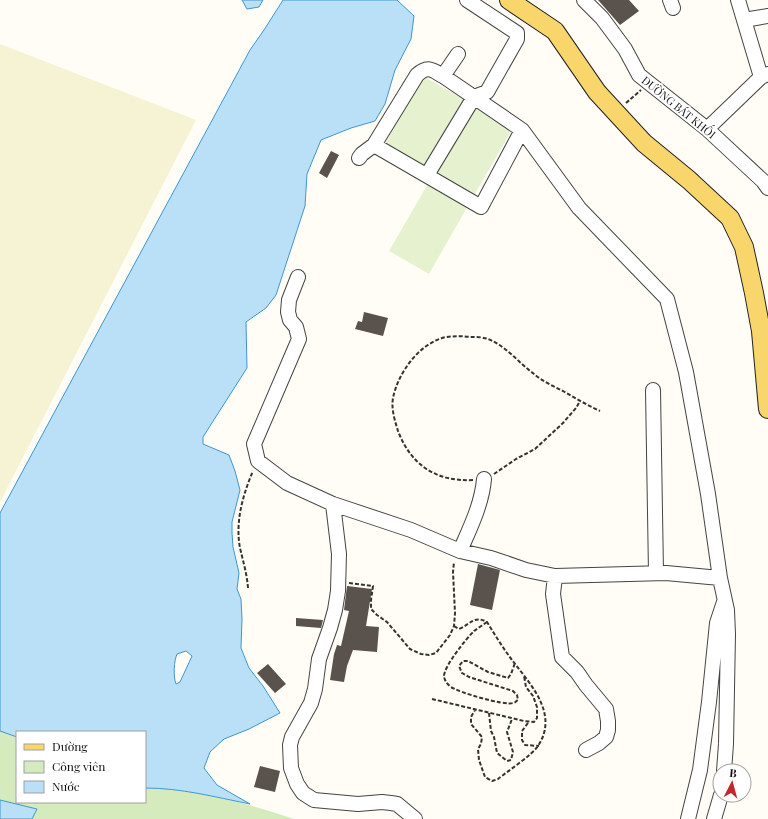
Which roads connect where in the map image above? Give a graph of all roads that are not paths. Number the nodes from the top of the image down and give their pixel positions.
1 (467, 0) edge
2 (509, 0) edge
3 (584, 0) edge
4 (738, 0) edge
5 (768, 16) edge
6 (744, 20) junction
7 (458, 54) dead end
8 (443, 76) junction
9 (765, 76) edge
10 (474, 97) junction
11 (707, 129) junction
12 (522, 130) junction
13 (374, 145) junction
14 (359, 158) dead end
15 (427, 175) junction
16 (768, 188) edge
17 (298, 277) dead end
18 (761, 331) junction
19 (768, 350) edge
20 (653, 390) dead end
21 (768, 410) edge
22 (484, 479) road end
23 (333, 504) junction
24 (460, 551) junction
25 (656, 573) junction
26 (555, 576) junction
27 (720, 578) junction
28 (726, 598) junction
29 (586, 750) dead end
30 (725, 763) edge
31 (719, 803) edge
32 (415, 819) edge
33 (688, 819) edge
34 (714, 819) edge

1 - 10 street
2 - 18 main road
3 - 11 street, ĐƯỜNG BÁT KHỐI
4 - 6 street
5 - 6 street
6 - 9 street
7 - 8 street
8 - 10 street
8 - 13 street
9 - 11 street
10 - 12 street
10 - 15 street
11 - 16 street, ĐƯỜNG BÁT KHỐI
12 - 15 street
12 - 27 street
13 - 14 street
13 - 15 street
17 - 23 street
18 - 19 main road
18 - 21 main road
20 - 25 street
22 - 24 street
23 - 24 street
23 - 32 street
24 - 26 street
25 - 26 street
25 - 27 street
26 - 29 street
27 - 28 street
28 - 30 street
28 - 33 street
31 - 34 street

